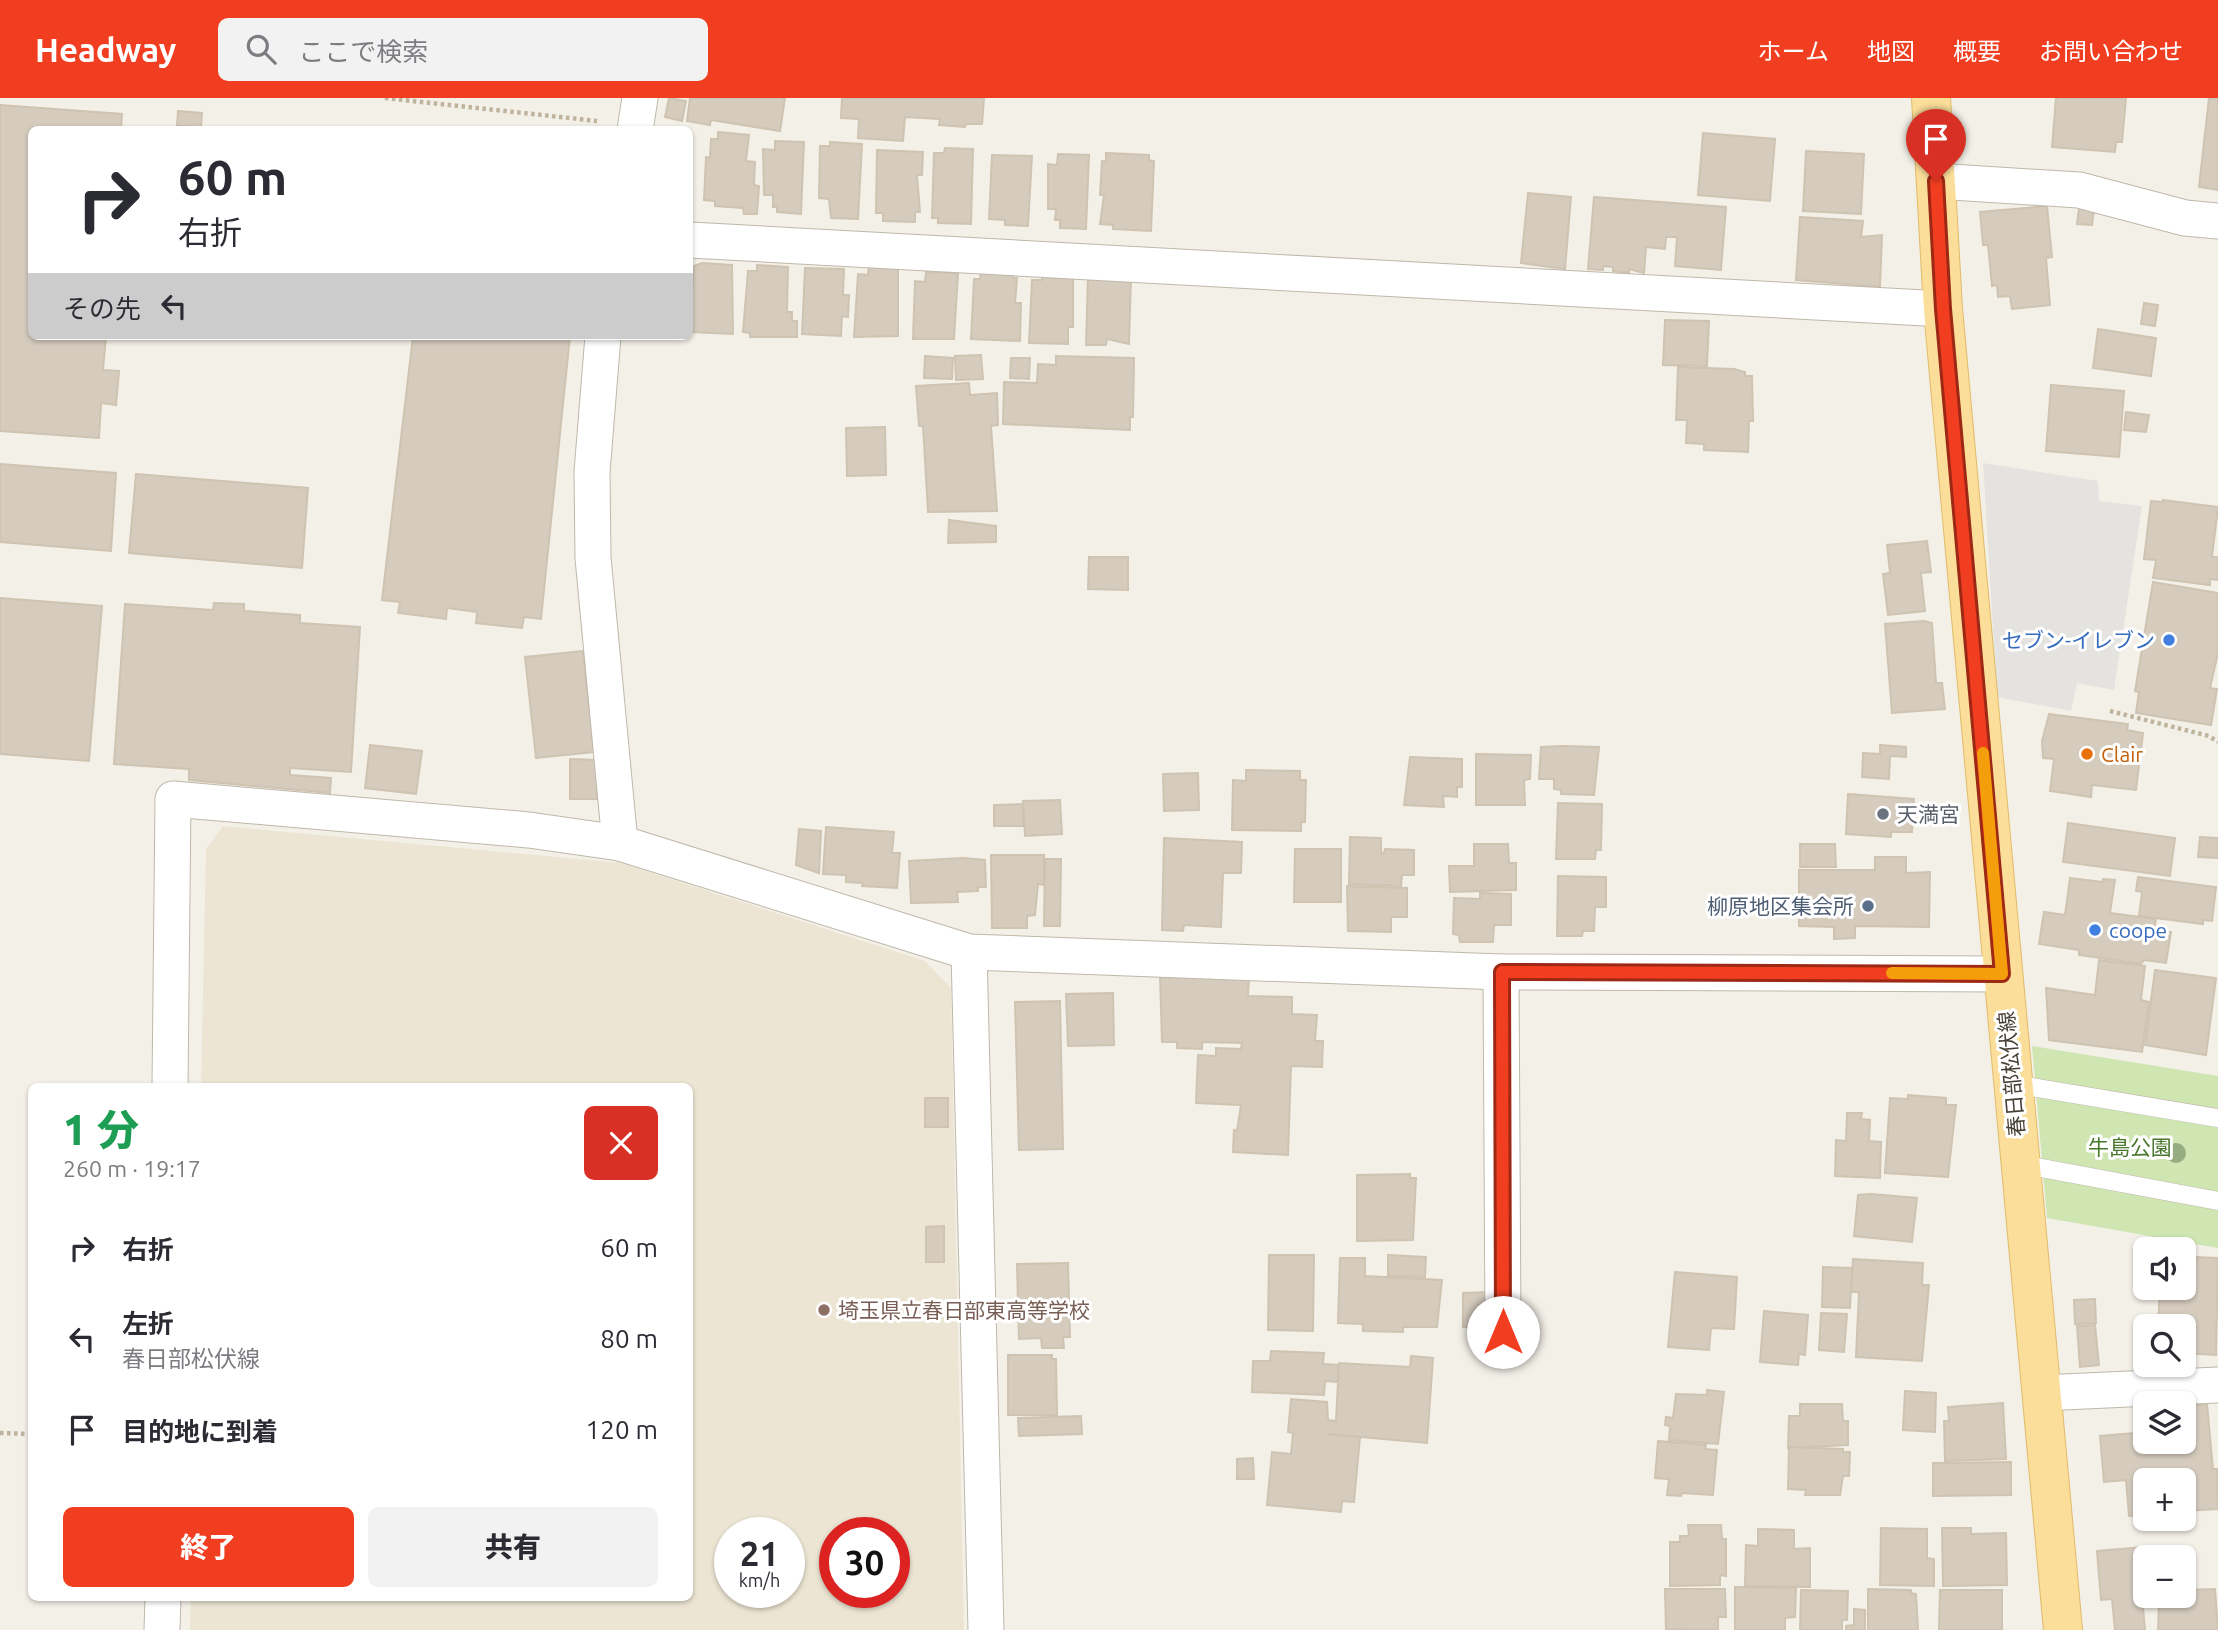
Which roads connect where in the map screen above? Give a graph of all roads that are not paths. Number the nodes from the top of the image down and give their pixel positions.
1 (1931, 98) edge
2 (1936, 181) junction
3 (2218, 221) edge
4 (693, 240) edge
5 (1943, 309) junction
6 (603, 340) edge
7 (621, 843) junction
8 (969, 953) junction
9 (1502, 972) junction
10 (2002, 974) junction
11 (170, 1083) edge
12 (2013, 1084) junction
13 (2218, 1118) edge
14 (2020, 1164) junction
15 (2218, 1201) edge
16 (1503, 1332) dead end
17 (2218, 1385) edge
18 (2041, 1393) junction
19 (163, 1601) edge
20 (162, 1630) edge
21 (986, 1630) edge
22 (2063, 1630) edge

1 - 2 main road, 春日部松伏線
2 - 3 street
2 - 5 main road, 春日部松伏線
4 - 5 street
5 - 10 main road, 春日部松伏線
6 - 7 street
7 - 8 street
7 - 11 street
8 - 9 street
8 - 21 street
9 - 10 street
9 - 16 street
10 - 12 main road, 春日部松伏線
12 - 13 lane
12 - 14 main road, 春日部松伏線
14 - 15 lane
14 - 18 main road, 春日部松伏線
17 - 18 street
18 - 22 main road, 春日部松伏線
19 - 20 street

